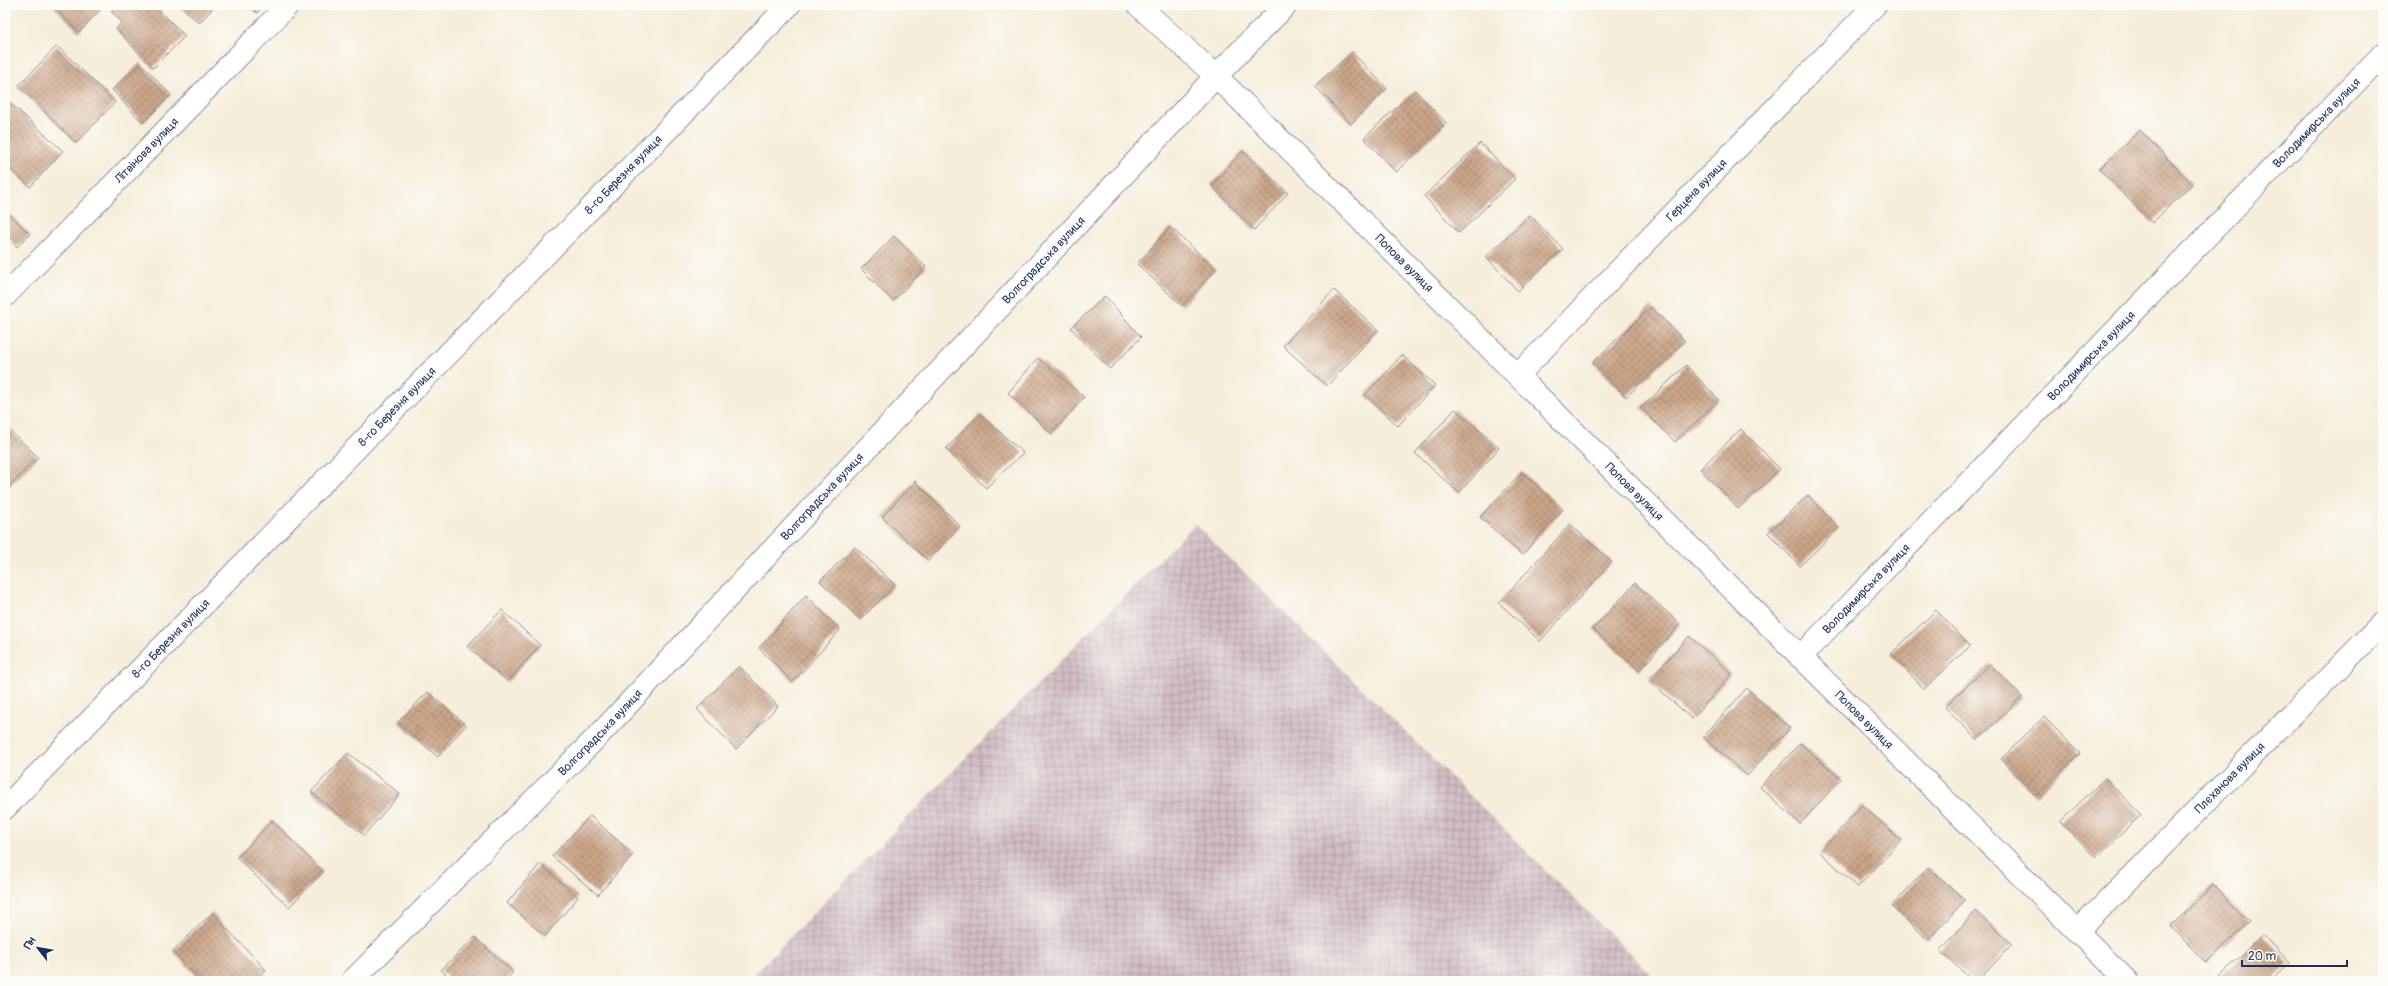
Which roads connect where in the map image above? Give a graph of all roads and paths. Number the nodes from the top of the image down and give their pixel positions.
1 (288, 5) edge
2 (789, 5) edge
3 (1138, 5) edge
4 (1286, 5) edge
5 (1875, 5) edge
6 (2383, 54) edge
7 (1216, 76) junction
8 (5, 296) edge
9 (1518, 375) junction
10 (2383, 623) edge
11 (1800, 657) junction
12 (5, 808) edge
13 (2077, 932) junction
14 (352, 981) edge
15 (2127, 981) edge

1 - 8 street, Літвінова вулиця
2 - 12 street, 8-го Березня вулиця
3 - 7 street, Попова вулиця
4 - 7 street, Волгоградська вулиця
5 - 9 street, Герцена вулиця
6 - 11 street, Володимирська вулиця
7 - 9 street, Попова вулиця
7 - 14 street, Волгоградська вулиця
9 - 11 street, Попова вулиця
10 - 13 street, Плєханова вулиця
11 - 13 street, Попова вулиця
13 - 15 street, Попова вулиця

